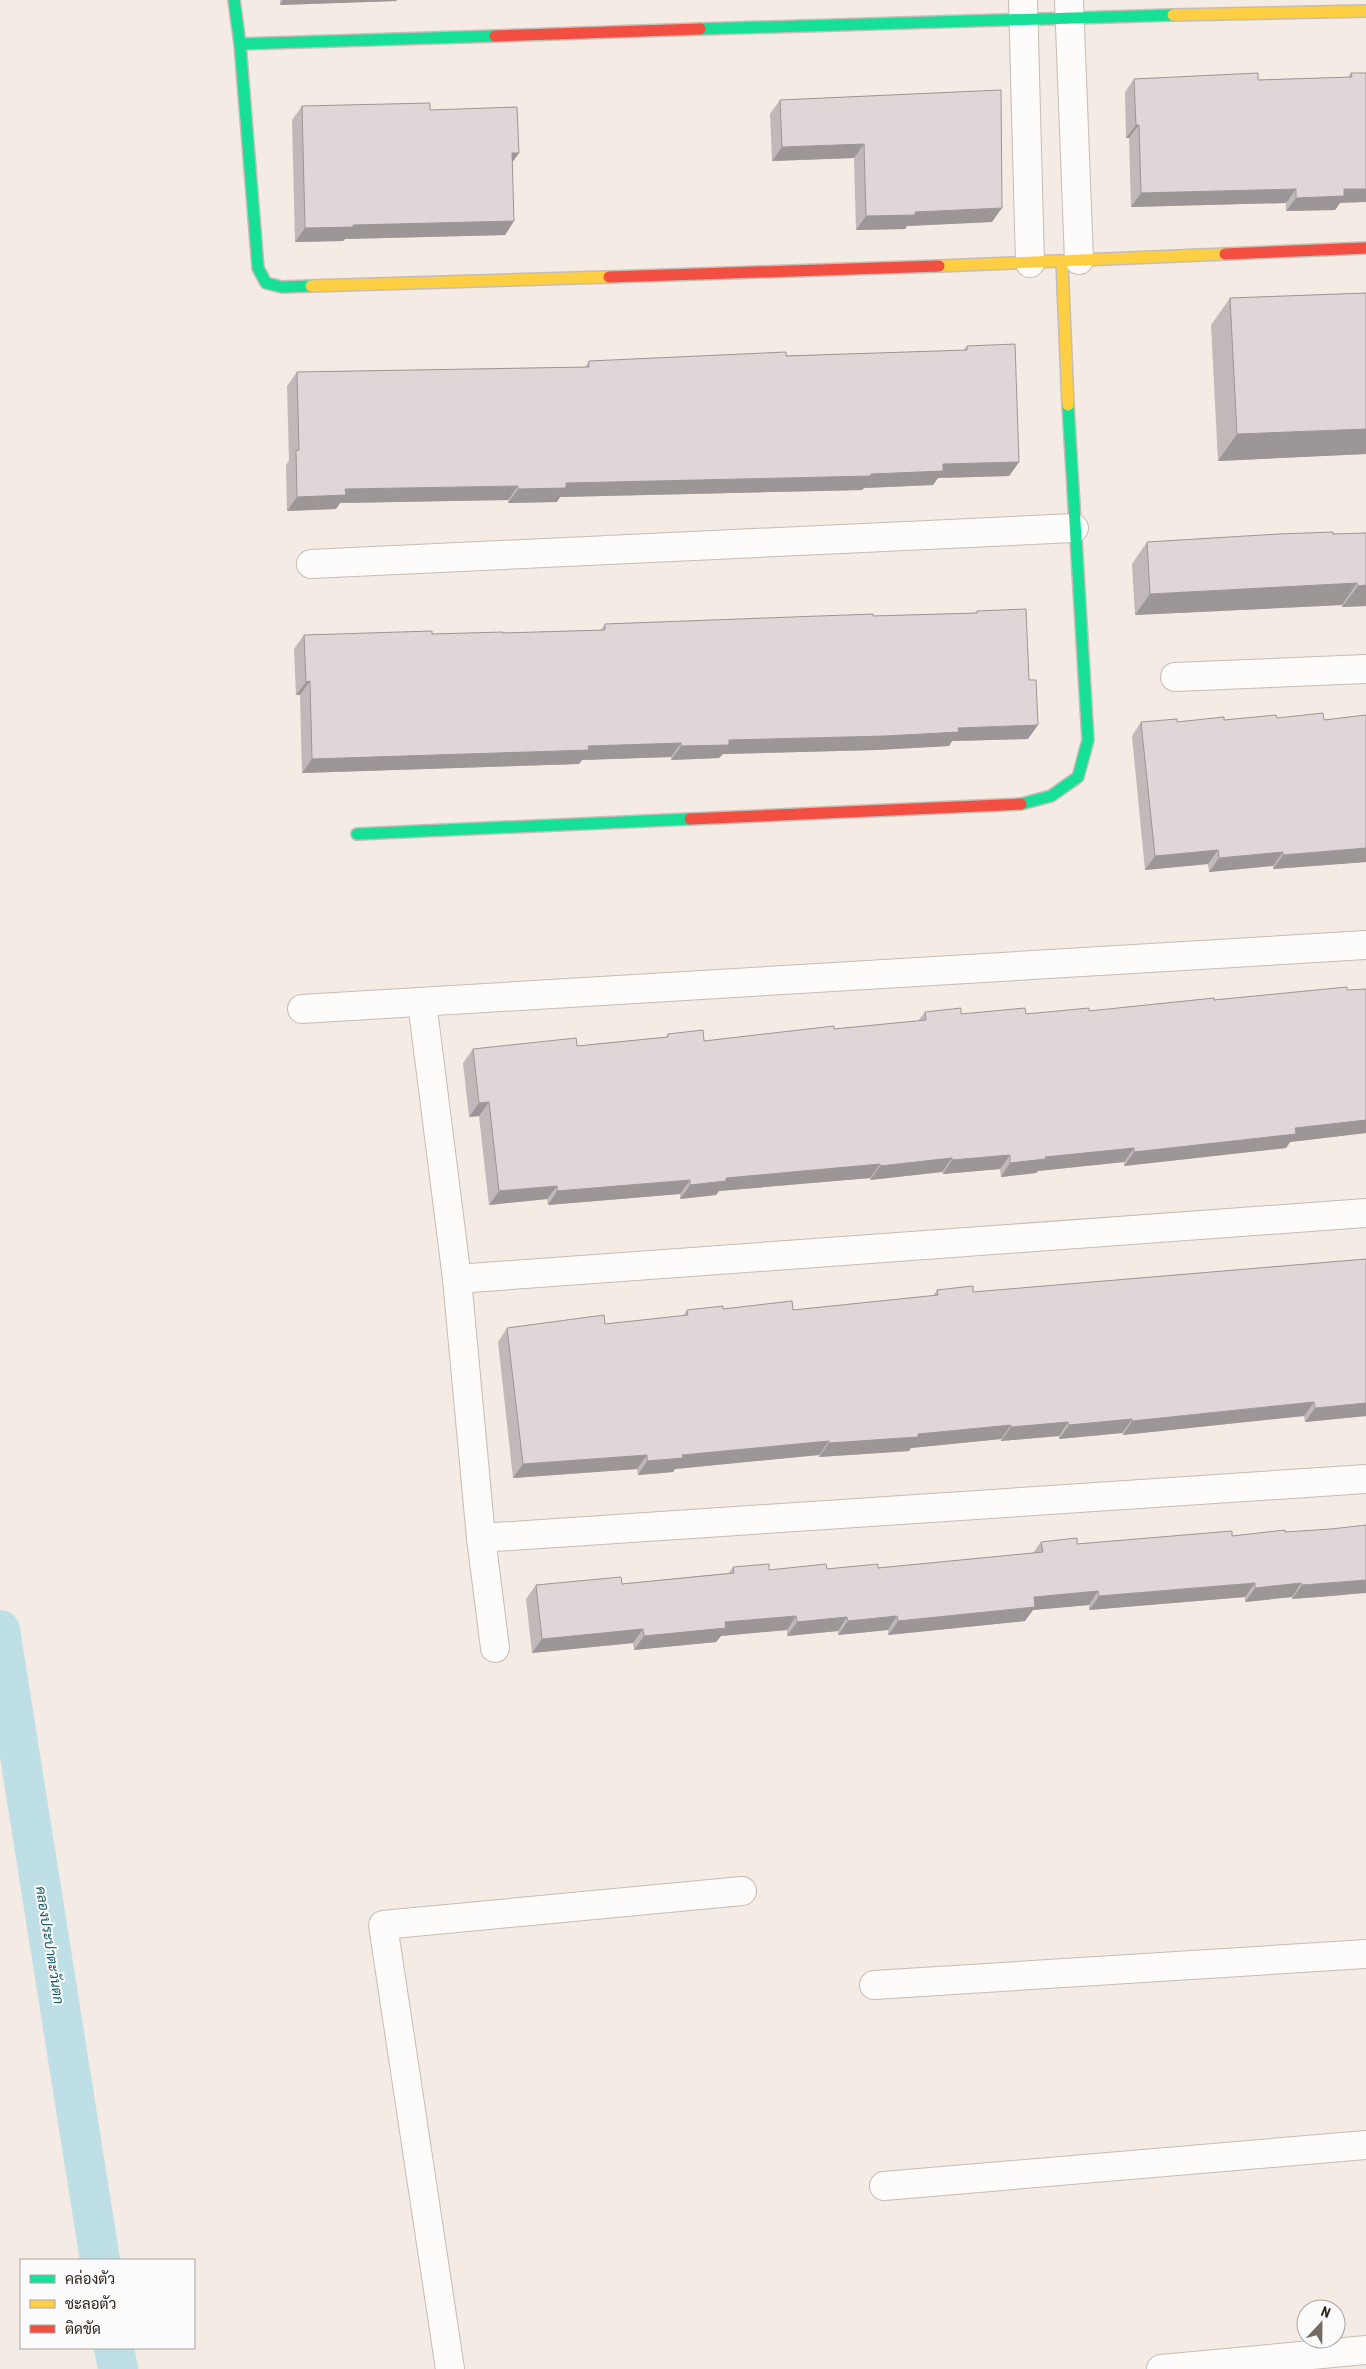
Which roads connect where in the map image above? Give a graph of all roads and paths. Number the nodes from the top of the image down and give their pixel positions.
1 (234, 0) edge
2 (1069, 8) edge
3 (1024, 9) edge
4 (1366, 11) edge
5 (240, 44) junction
6 (1366, 248) edge
7 (1070, 261) junction
8 (1030, 263) junction
9 (1074, 528) junction
10 (311, 564) dead end
11 (1366, 669) edge
12 (1175, 677) dead end
13 (357, 834) dead end
14 (1366, 944) edge
15 (422, 1002) junction
16 (302, 1009) dead end
17 (1366, 1213) edge
18 (457, 1279) junction
19 (1366, 1479) edge
20 (481, 1538) junction
21 (495, 1648) dead end
22 (742, 1891) dead end
23 (1366, 1954) edge
24 (874, 1985) dead end
25 (1366, 2145) edge
26 (884, 2186) dead end
27 (1366, 2350) edge
28 (450, 2369) edge
29 (1161, 2369) edge

1 - 5 street
2 - 3 street
2 - 4 street
2 - 7 street
3 - 5 street
3 - 8 street
5 - 8 street
6 - 7 street
7 - 8 street
7 - 9 street
9 - 10 street
9 - 13 street
11 - 12 street
14 - 15 street
15 - 16 street
15 - 18 street
17 - 18 street
18 - 20 street
19 - 20 street
20 - 21 street
22 - 28 street
23 - 24 street
25 - 26 street
27 - 29 street

